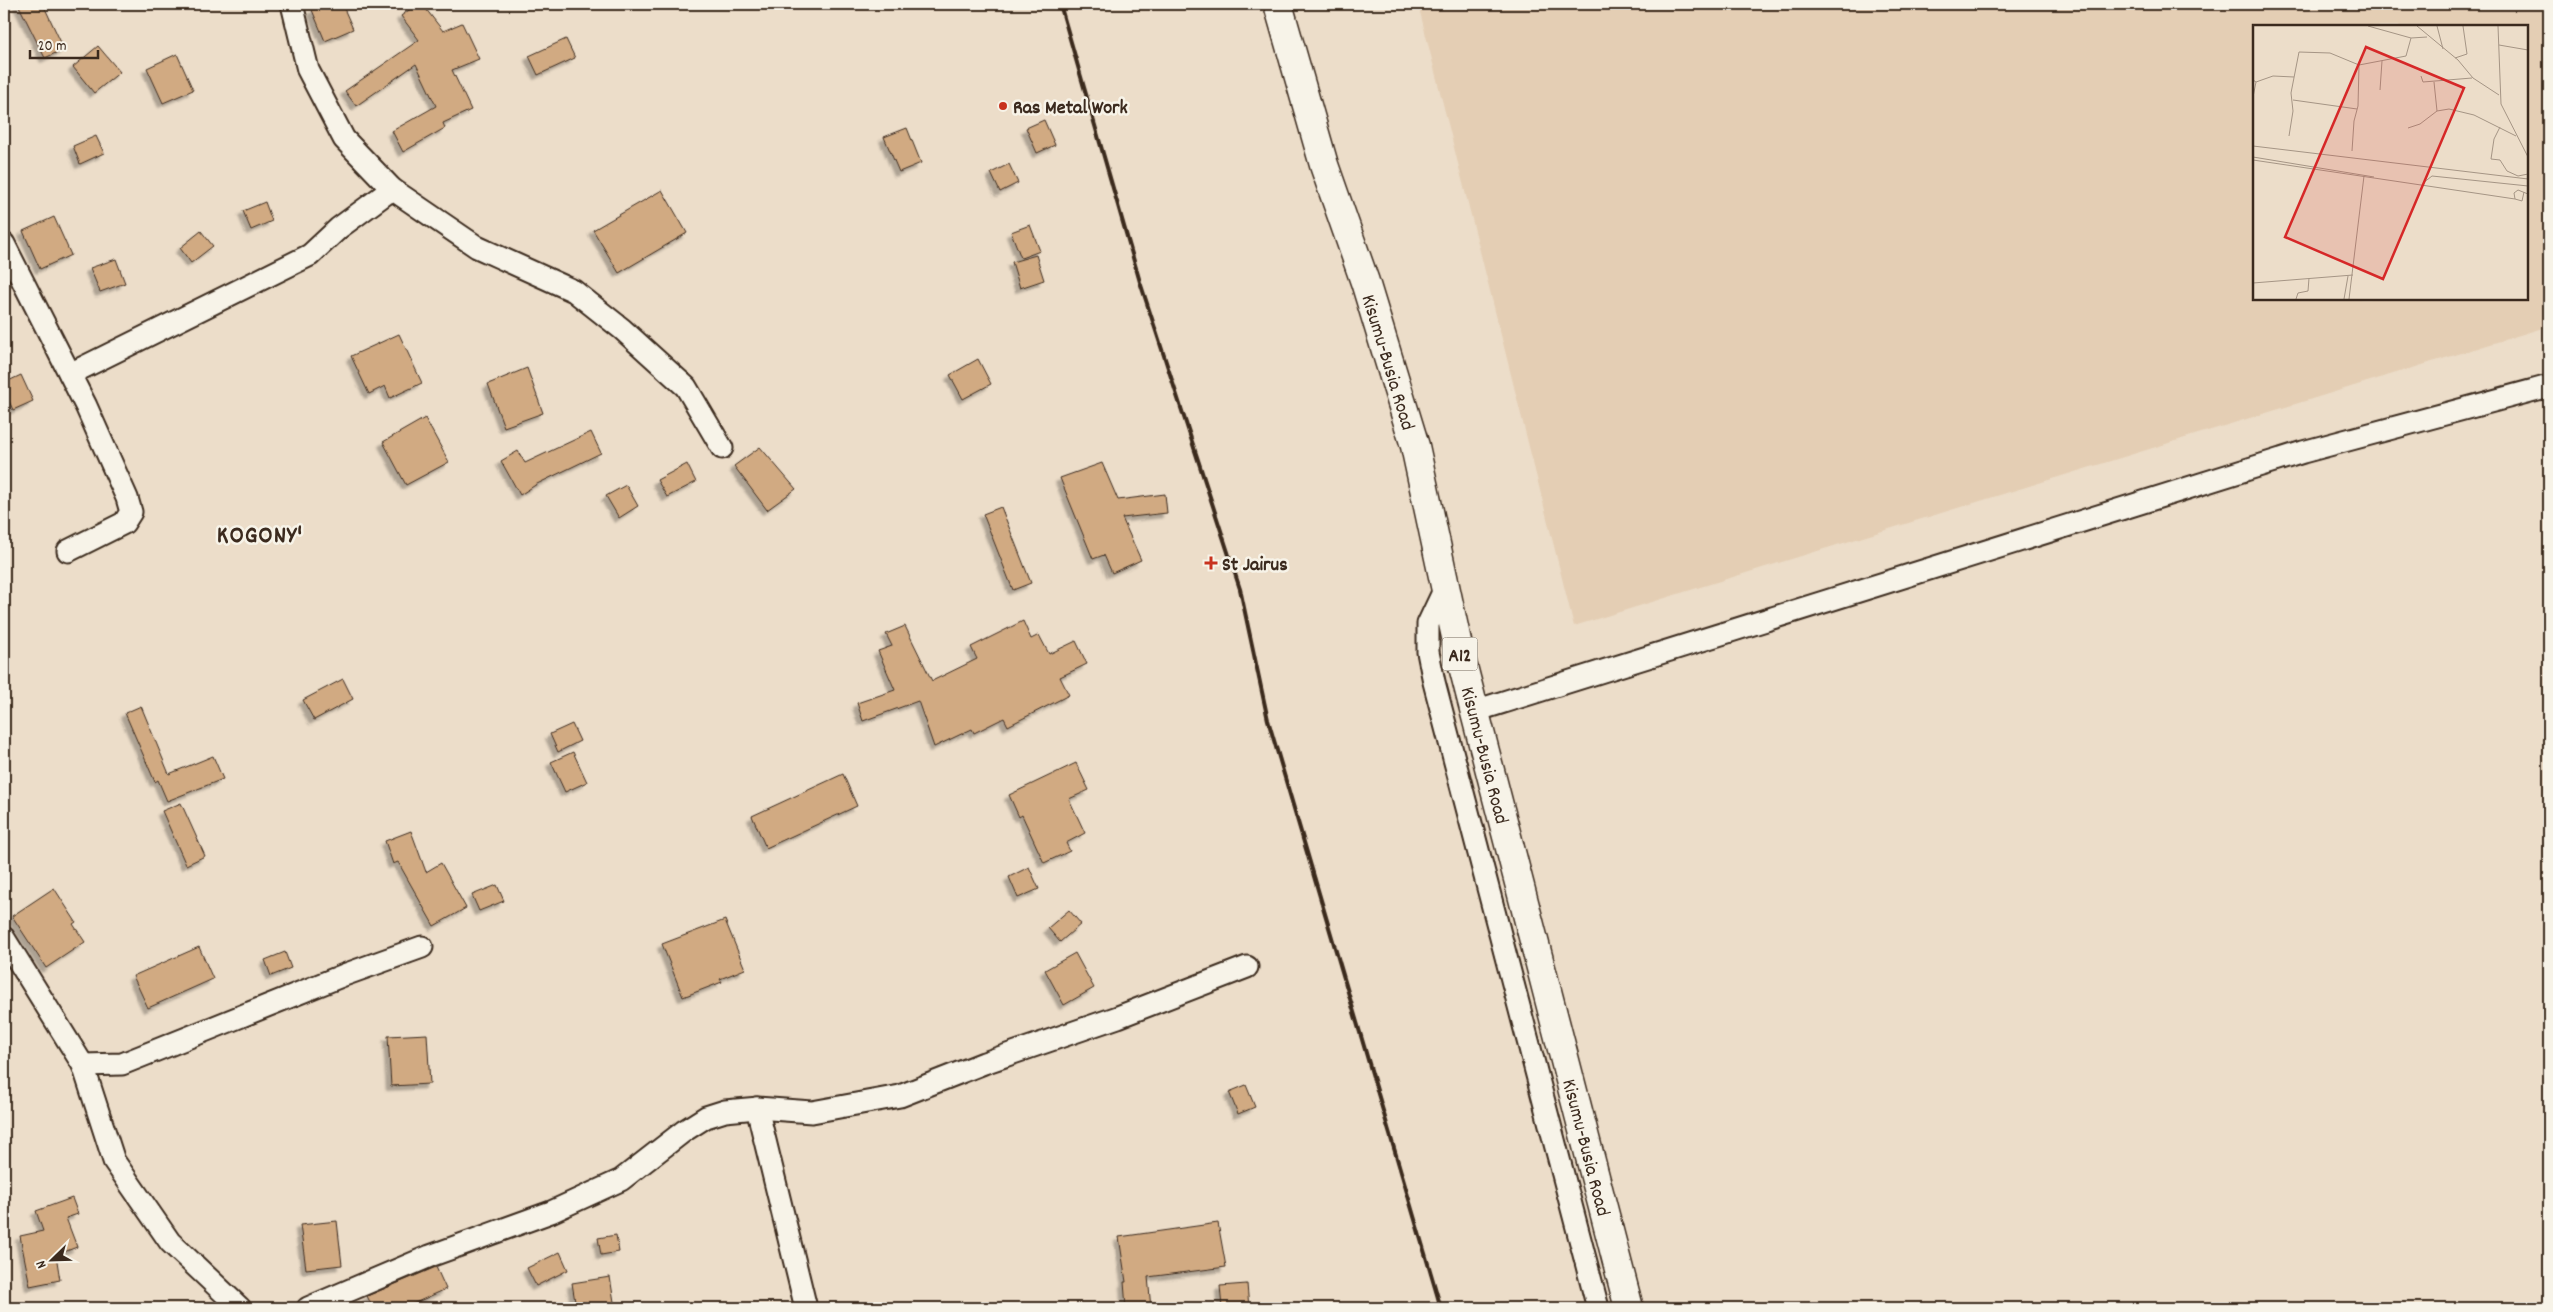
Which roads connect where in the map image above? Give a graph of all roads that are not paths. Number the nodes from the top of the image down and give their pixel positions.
1 (292, 4) edge
2 (1278, 4) edge
3 (392, 189) junction
4 (4, 244) edge
5 (70, 374) junction
6 (2549, 386) edge
7 (722, 448) dead end
8 (68, 551) dead end
9 (1445, 588) junction
10 (1475, 711) junction
11 (4, 938) edge
12 (422, 947) dead end
13 (1247, 967) dead end
14 (83, 1064) junction
15 (757, 1108) junction
16 (240, 1308) edge
17 (308, 1308) edge
18 (806, 1308) edge
19 (1598, 1308) edge
20 (1629, 1308) edge

1 - 3 street
2 - 9 highway, Kisumu-Busia Road / A12
3 - 5 street
3 - 7 street
4 - 5 street
5 - 8 street
6 - 10 street
9 - 10 highway, Kisumu-Busia Road / A12
9 - 19 street
10 - 20 highway, Kisumu-Busia Road / A12
11 - 14 street
12 - 14 street
13 - 15 street
14 - 16 street
15 - 17 street
15 - 18 street

